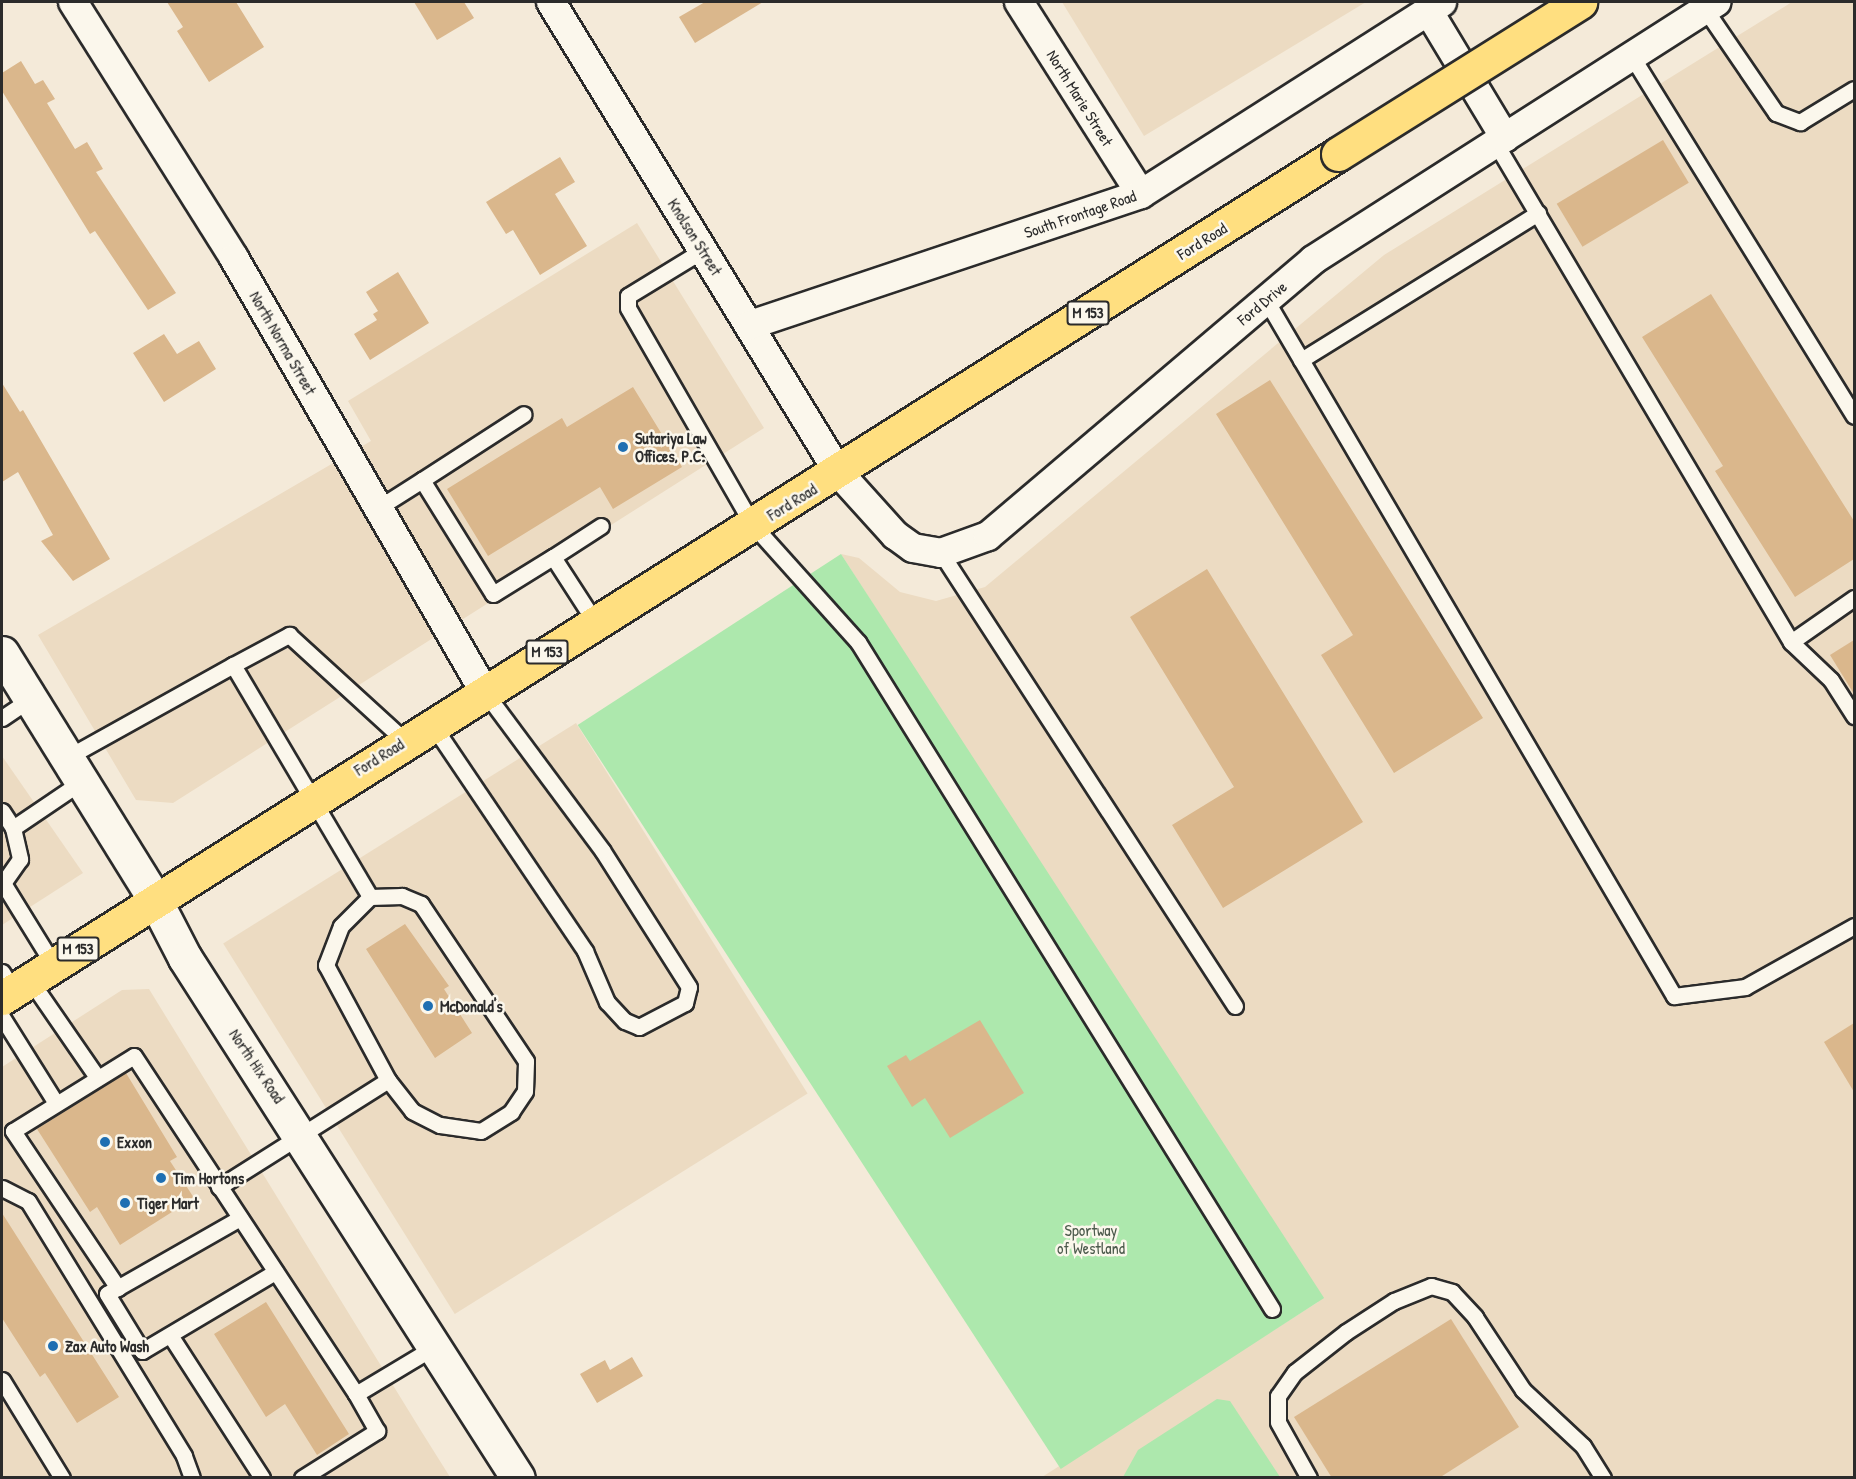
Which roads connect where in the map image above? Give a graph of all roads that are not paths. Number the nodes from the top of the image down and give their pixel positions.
1 (73, 2) edge
2 (550, 2) edge
3 (1019, 2) edge
4 (1580, 2) edge
5 (1711, 5) edge
6 (1436, 7) edge
7 (1631, 55) junction
8 (1854, 89) edge
9 (1500, 141) junction
10 (1141, 194) junction
11 (1538, 213) junction
12 (704, 250) junction
13 (1266, 300) junction
14 (750, 325) junction
15 (1301, 360) junction
16 (524, 414) dead end
17 (1854, 416) edge
18 (839, 473) junction
19 (422, 480) junction
20 (378, 508) junction
21 (601, 525) dead end
22 (753, 525) junction
23 (941, 553) junction
24 (553, 557) junction
25 (1854, 598) edge
26 (595, 622) junction
27 (1791, 642) junction
28 (3, 658) edge
29 (233, 665) junction
30 (484, 691) junction
31 (29, 700) junction
32 (1854, 716) edge
33 (2, 718) edge
34 (432, 724) junction
35 (405, 741) junction
36 (73, 770) junction
37 (311, 800) junction
38 (2, 811) edge
39 (13, 828) junction
40 (2, 883) edge
41 (370, 897) junction
42 (155, 900) junction
43 (1854, 926) edge
44 (17, 987) edge
45 (1235, 1006) dead end
46 (97, 1077) junction
47 (388, 1080) junction
48 (56, 1103) junction
49 (302, 1133) junction
50 (219, 1187) junction
51 (2, 1188) edge
52 (240, 1218) junction
53 (275, 1272) junction
54 (118, 1288) junction
55 (1272, 1309) dead end
56 (170, 1335) junction
57 (436, 1346) junction
58 (2, 1380) edge
59 (356, 1394) junction
60 (62, 1478) edge
61 (192, 1478) edge
62 (262, 1478) edge
63 (302, 1478) edge
64 (518, 1478) edge
65 (1309, 1478) edge
66 (1603, 1478) edge

1 - 20 street, North Norma Street
2 - 12 street, Knolson Street
3 - 10 street, North Marie Street
4 - 18 main road, Ford Road / M 153, bridge
5 - 7 street, Ford Drive
5 - 8 lane
6 - 9 street
6 - 10 street, South Frontage Road
7 - 9 street, Ford Drive
7 - 17 lane
9 - 11 lane
9 - 13 street, Ford Drive
10 - 14 street, South Frontage Road
11 - 15 lane
11 - 27 lane
12 - 14 street, Knolson Street
12 - 22 lane
13 - 15 lane
13 - 23 street, Ford Drive
14 - 18 street, Knolson Street
15 - 43 lane
16 - 19 lane
18 - 22 main road, Ford Road / M 153
18 - 23 street
19 - 20 lane
19 - 24 lane
20 - 30 street, North Norma Street
21 - 24 lane
22 - 26 main road, Ford Road / M 153
22 - 55 lane
23 - 45 lane
24 - 26 lane
25 - 27 lane
26 - 30 main road, Ford Road / M 153
27 - 32 lane
28 - 31 street, North Hix Road
29 - 35 lane
29 - 36 lane
29 - 37 lane
30 - 34 main road, Ford Road / M 153
30 - 34 lane
31 - 33 lane
31 - 36 street, North Hix Road
34 - 35 main road, Ford Road / M 153
35 - 37 main road, Ford Road / M 153
36 - 39 lane
36 - 42 street, North Hix Road
37 - 41 lane
37 - 42 main road, Ford Road / M 153
38 - 39 lane
39 - 40 lane
40 - 44 lane
41 - 47 lane
41 - 47 lane
42 - 44 main road, Ford Road / M 153
42 - 49 street, North Hix Road
44 - 46 lane
44 - 48 lane
46 - 48 lane
46 - 50 lane
47 - 49 lane
48 - 54 lane
49 - 50 lane
49 - 57 street, North Hix Road
50 - 52 lane
51 - 61 lane
52 - 53 lane
52 - 54 lane
53 - 56 lane
53 - 59 lane
54 - 56 lane
56 - 62 lane
57 - 59 lane
57 - 64 street, North Hix Road
58 - 60 lane
59 - 63 lane
65 - 66 lane

